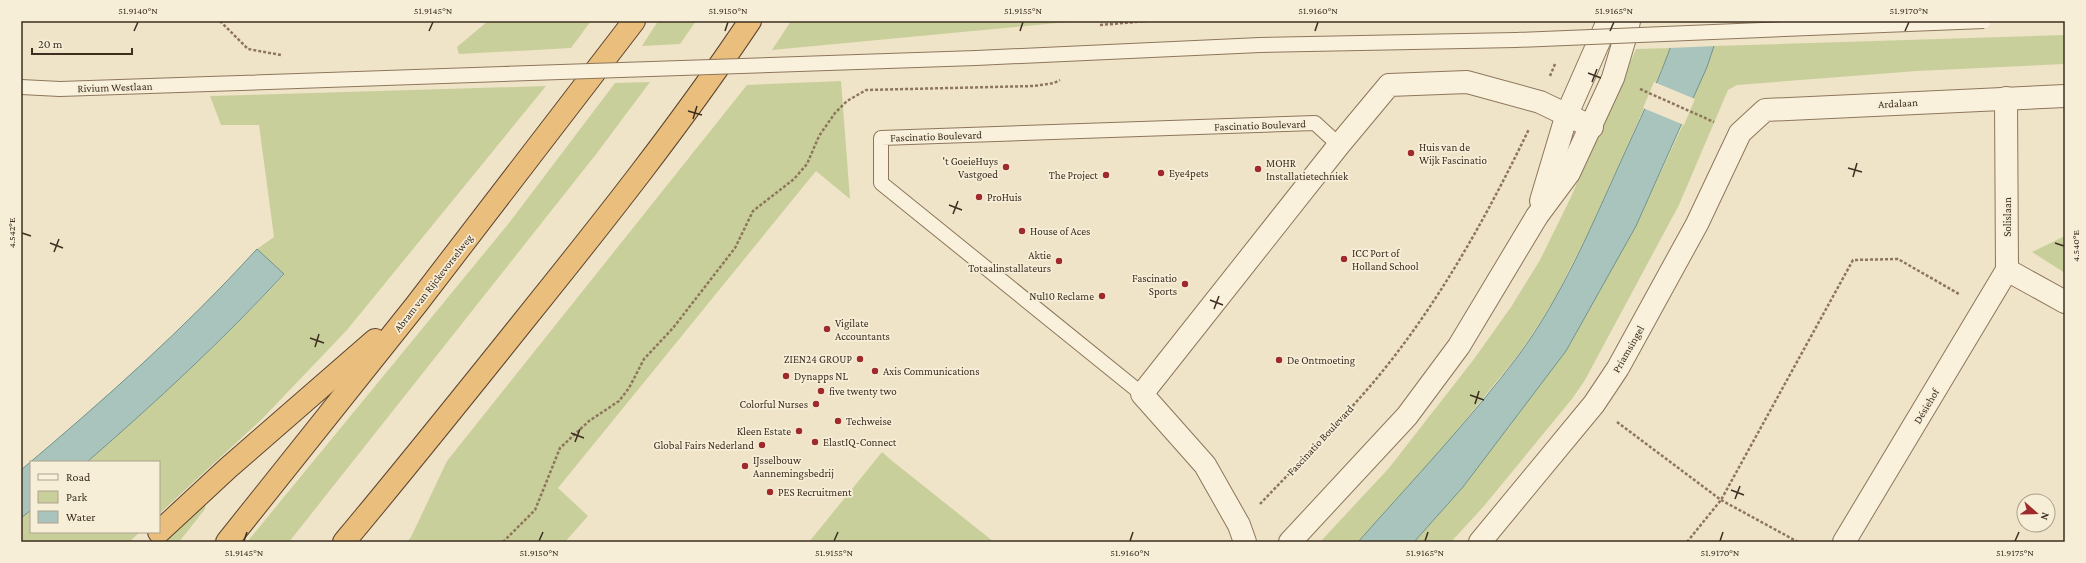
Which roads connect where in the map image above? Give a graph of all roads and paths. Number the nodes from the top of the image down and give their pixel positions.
1 (220, 21) edge
2 (634, 21) edge
3 (750, 21) edge
4 (1147, 21) edge
5 (1608, 21) edge
6 (1629, 21) edge
7 (1984, 21) edge
8 (1127, 23) junction
9 (1103, 25) dead end
10 (1122, 28) dead end
11 (284, 56) dead end
12 (1556, 61) dead end
13 (1066, 76) dead end
14 (1634, 87) dead end
15 (21, 88) edge
16 (2065, 96) edge
17 (2006, 98) junction
18 (1540, 102) junction
19 (1567, 114) junction
20 (1717, 123) dead end
21 (1592, 126) junction
22 (1740, 133) joint
23 (1339, 145) junction
24 (1536, 216) junction
25 (2007, 270) junction
26 (2065, 302) edge
27 (416, 305) junction
28 (1984, 308) junction
29 (1142, 394) junction
30 (1594, 404) junction
31 (405, 469) junction
32 (1722, 500) junction
33 (160, 531) edge
34 (158, 533) edge
35 (1242, 534) edge
36 (148, 542) edge
37 (227, 542) edge
38 (344, 542) edge
39 (363, 542) edge
40 (503, 542) edge
41 (1290, 542) edge
42 (1480, 542) edge
43 (1687, 542) edge
44 (1798, 542) edge
45 (1844, 542) edge

1 - 11 path
2 - 27 highway, Abram van Rijckevorselweg
3 - 31 highway
4 - 8 path
5 - 19 street
6 - 21 street
7 - 15 lane, Rivium Westlaan, bridge
8 - 9 path
8 - 10 path
12 - 18 path, Fascinatio Boulevard
13 - 40 path
14 - 20 path
16 - 17 street, Ardalaan
17 - 22 street, Ardalaan
17 - 25 street, Solislaan
18 - 19 street
18 - 23 street
18 - 35 path, Fascinatio Boulevard
19 - 21 street
19 - 24 street
21 - 24 street
22 - 30 street, Priamsingel
23 - 29 street
23 - 29 lane, Fascinatio Boulevard
24 - 41 street
25 - 26 street
25 - 28 street, Désiehof
27 - 33 highway
27 - 37 highway, Abram van Rijckevorselweg
28 - 32 path
28 - 45 street, Désiehof
29 - 35 street, Fascinatio Boulevard
30 - 32 path
30 - 42 street, Priamsingel
31 - 38 highway
31 - 39 highway
32 - 43 path
32 - 44 path
34 - 36 highway

